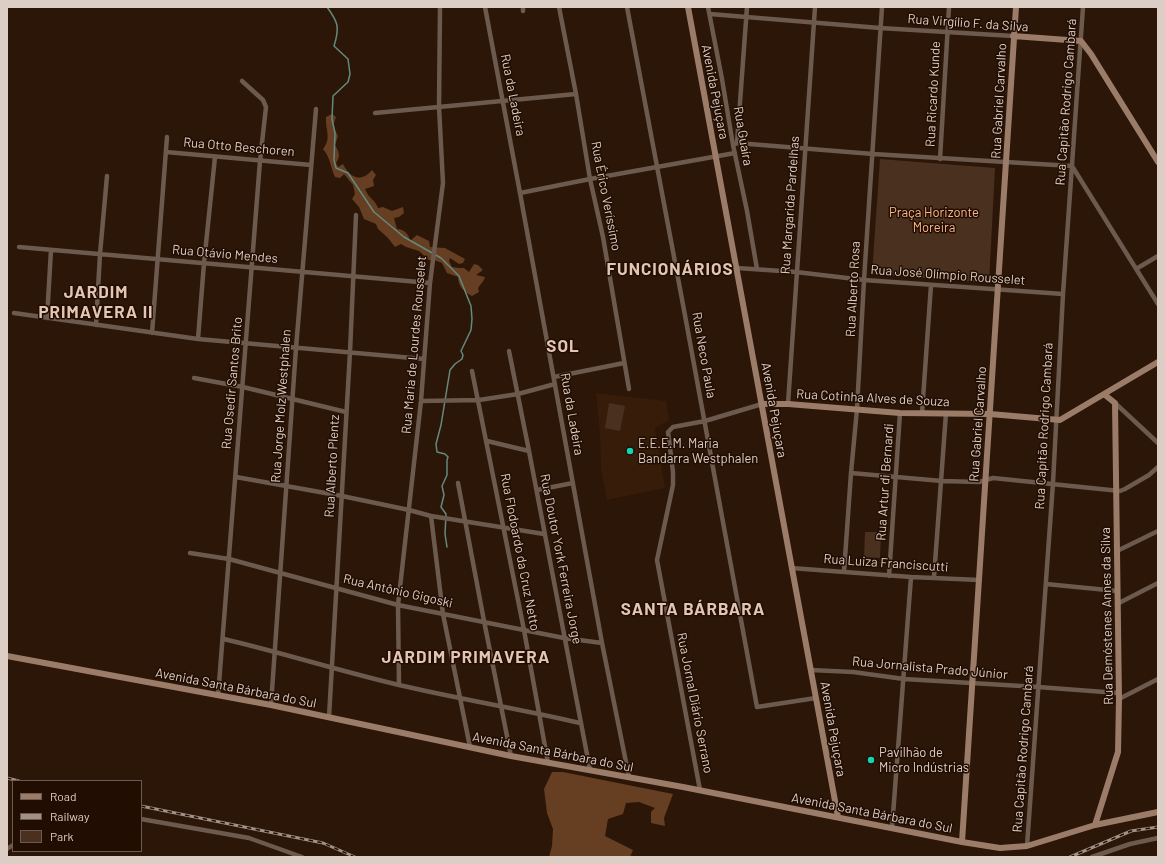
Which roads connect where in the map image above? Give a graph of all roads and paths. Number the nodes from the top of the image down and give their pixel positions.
1 (440, 7) edge
2 (485, 7) edge
3 (559, 7) edge
4 (627, 7) edge
5 (688, 7) edge
6 (708, 7) edge
7 (747, 7) edge
8 (815, 7) edge
9 (882, 7) edge
10 (949, 7) edge
11 (1016, 7) edge
12 (1083, 7) edge
13 (710, 14) junction
14 (746, 16) junction
15 (814, 23) junction
16 (880, 28) junction
17 (948, 33) junction
18 (1013, 36) junction
19 (1081, 41) junction
20 (242, 81) dead end
21 (576, 94) junction
22 (502, 101) junction
23 (439, 107) junction
24 (316, 109) dead end
25 (375, 113) dead end
26 (167, 137) dead end
27 (735, 144) junction
28 (805, 149) junction
29 (166, 152) junction
30 (735, 153) junction
31 (873, 154) junction
32 (1156, 154) edge
33 (716, 156) junction
34 (215, 157) junction
35 (940, 159) junction
36 (260, 161) junction
37 (1006, 162) junction
38 (1158, 162) edge
39 (311, 165) junction
40 (1072, 166) junction
41 (657, 167) junction
42 (107, 176) dead end
43 (590, 179) junction
44 (520, 193) junction
45 (356, 215) dead end
46 (19, 247) dead end
47 (51, 250) junction
48 (100, 254) junction
49 (1158, 256) edge
50 (158, 259) junction
51 (204, 264) junction
52 (252, 268) junction
53 (737, 268) junction
54 (757, 269) junction
55 (1136, 269) junction
56 (303, 272) junction
57 (796, 272) junction
58 (352, 276) junction
59 (864, 280) junction
60 (430, 283) junction
61 (931, 285) junction
62 (998, 290) junction
63 (1063, 294) junction
64 (1158, 304) edge
65 (14, 314) dead end
66 (47, 318) junction
67 (96, 325) junction
68 (152, 333) junction
69 (198, 340) junction
70 (246, 344) junction
71 (296, 348) junction
72 (509, 351) dead end
73 (350, 352) junction
74 (424, 358) junction
75 (1158, 362) edge
76 (624, 363) junction
77 (472, 371) dead end
78 (554, 377) junction
79 (194, 378) dead end
80 (555, 384) junction
81 (243, 387) junction
82 (629, 389) dead end
83 (518, 394) junction
84 (1105, 395) junction
85 (293, 400) junction
86 (478, 400) junction
87 (421, 401) junction
88 (1115, 403) junction
89 (762, 404) junction
90 (788, 404) junction
91 (857, 409) junction
92 (346, 412) junction
93 (900, 413) junction
94 (922, 413) junction
95 (946, 413) junction
96 (990, 414) junction
97 (1056, 420) junction
98 (705, 421) junction
99 (668, 432) joint
100 (487, 441) junction
101 (1158, 443) edge
102 (529, 451) junction
103 (1158, 467) edge
104 (851, 473) junction
105 (236, 477) junction
106 (896, 478) junction
107 (985, 480) junction
108 (942, 481) junction
109 (573, 482) junction
110 (458, 483) dead end
111 (1053, 484) junction
112 (287, 486) junction
113 (537, 490) junction
114 (1116, 490) junction
115 (342, 496) junction
116 (409, 510) junction
117 (430, 516) junction
118 (465, 520) junction
119 (504, 528) junction
120 (1158, 531) edge
121 (544, 534) junction
122 (1117, 551) junction
123 (190, 553) dead end
124 (229, 559) junction
125 (791, 568) junction
126 (844, 572) junction
127 (280, 573) junction
128 (889, 576) junction
129 (911, 577) junction
130 (934, 577) junction
131 (979, 580) junction
132 (1158, 583) edge
133 (1046, 584) junction
134 (336, 588) junction
135 (1117, 591) junction
136 (1117, 604) junction
137 (398, 605) junction
138 (443, 614) junction
139 (484, 621) junction
140 (524, 630) junction
141 (564, 638) junction
142 (224, 639) junction
143 (602, 643) junction
144 (274, 651) junction
145 (7, 656) edge
146 (333, 668) junction
147 (811, 670) junction
148 (1158, 678) edge
149 (904, 679) junction
150 (971, 683) junction
151 (399, 684) junction
152 (1038, 687) junction
153 (218, 696) junction
154 (1119, 696) junction
155 (460, 698) junction
156 (816, 698) junction
157 (270, 705) junction
158 (500, 705) junction
159 (540, 714) junction
160 (329, 717) junction
161 (580, 723) junction
162 (470, 747) junction
163 (511, 756) junction
164 (548, 763) junction
165 (590, 770) junction
166 (629, 777) junction
167 (700, 790) junction
168 (1158, 812) edge
169 (838, 817) junction
170 (142, 819) edge
171 (1095, 825) junction
172 (892, 828) junction
173 (1158, 838) edge
174 (962, 842) junction
175 (1027, 846) junction
176 (302, 857) edge
177 (1092, 857) edge

1 - 23 street, Rua Maria de Lourdes Rousselet
2 - 22 street, Rua da Ladeira
3 - 21 street, Rua Érico Veríssimo
4 - 41 street, Rua Neco Paula
5 - 33 street, Avenida Pejuçara
6 - 13 street, Rua Guaíra
7 - 14 street
8 - 15 street, Rua Margarida Pardelhas
9 - 16 street, Rua Alberto Rosa
10 - 17 street, Rua Ricardo Kunde
11 - 18 street, Rua Gabriel Carvalho
12 - 19 street, Rua Capitão Rodrigo Cambará
13 - 14 street, Rua Virgílio F. da Silva
13 - 27 street, Rua Guaíra
14 - 15 street, Rua Virgílio F. da Silva
14 - 27 street
15 - 16 street, Rua Virgílio F. da Silva
15 - 28 street, Rua Margarida Pardelhas
16 - 17 street, Rua Virgílio F. da Silva
16 - 31 street, Rua Alberto Rosa
17 - 18 street, Rua Virgílio F. da Silva
17 - 35 street, Rua Ricardo Kunde
18 - 19 street, Rua Virgílio F. da Silva
18 - 37 street, Rua Gabriel Carvalho
19 - 32 street
19 - 40 street, Rua Capitão Rodrigo Cambará
20 - 36 street, Rua Osedir Santos Brito
21 - 22 street
21 - 43 street, Rua Érico Veríssimo
22 - 23 street
22 - 44 street, Rua da Ladeira
23 - 25 street
23 - 60 street, Rua Maria de Lourdes Rousselet
24 - 39 street, Rua Jorge Molz Westphalen
26 - 29 street
27 - 28 street
27 - 30 street, Rua Guaíra
28 - 31 street
28 - 57 street, Rua Margarida Pardelhas
29 - 34 street, Rua Otto Beschoren
29 - 50 street
30 - 33 street
30 - 54 street, Rua Guaíra
31 - 35 street
31 - 59 street, Rua Alberto Rosa
32 - 38 street
33 - 41 street
33 - 53 street, Avenida Pejuçara
34 - 36 street, Rua Otto Beschoren
34 - 51 street
35 - 37 street
36 - 39 street, Rua Otto Beschoren
36 - 52 street, Rua Osedir Santos Brito
37 - 40 street
37 - 62 street, Rua Gabriel Carvalho
39 - 56 street, Rua Jorge Molz Westphalen
40 - 55 street
40 - 63 street, Rua Capitão Rodrigo Cambará
41 - 43 street
41 - 98 street, Rua Neco Paula
42 - 48 street
43 - 44 street
43 - 76 street, Rua Érico Veríssimo
44 - 78 street, Rua da Ladeira
45 - 58 street, Rua Alberto Plentz
46 - 47 street, Rua Otávio Mendes
47 - 48 street, Rua Otávio Mendes
47 - 66 street
48 - 50 street, Rua Otávio Mendes
48 - 67 street
49 - 55 street
50 - 51 street, Rua Otávio Mendes
50 - 68 street
51 - 52 street, Rua Otávio Mendes
51 - 69 street
52 - 56 street, Rua Otávio Mendes
52 - 70 street, Rua Osedir Santos Brito
53 - 54 street, Rua José Olímpio Rousselet
53 - 89 street, Avenida Pejuçara
54 - 57 street, Rua José Olímpio Rousselet
55 - 64 street
56 - 58 street, Rua Otávio Mendes
56 - 71 street, Rua Jorge Molz Westphalen
57 - 59 street, Rua José Olímpio Rousselet
57 - 90 street, Rua Margarida Pardelhas
58 - 60 street, Rua Otávio Mendes
58 - 73 street, Rua Alberto Plentz
59 - 61 street, Rua José Olímpio Rousselet
59 - 91 street, Rua Alberto Rosa
60 - 74 street, Rua Maria de Lourdes Rousselet
61 - 62 street, Rua José Olímpio Rousselet
61 - 94 street
62 - 63 street, Rua José Olímpio Rousselet
62 - 96 street, Rua Gabriel Carvalho
63 - 97 street, Rua Capitão Rodrigo Cambará
65 - 66 street
66 - 67 street
67 - 68 street
68 - 69 street
69 - 70 street
70 - 71 street
70 - 81 street, Rua Osedir Santos Brito
71 - 73 street
71 - 85 street, Rua Jorge Molz Westphalen
72 - 83 street, Rua Doutor York Ferreira Jorge
73 - 74 street
73 - 92 street, Rua Alberto Plentz
74 - 87 street, Rua Maria de Lourdes Rousselet
75 - 84 street
76 - 78 street
76 - 82 street, Rua Érico Veríssimo
77 - 86 street, Rua Flodoardo da Cruz Netto
78 - 80 street, Rua da Ladeira
79 - 81 street
80 - 83 street
80 - 109 street, Rua da Ladeira
81 - 85 street
81 - 105 street, Rua Osedir Santos Brito
83 - 86 street
83 - 102 street, Rua Doutor York Ferreira Jorge
84 - 88 street
84 - 97 street
85 - 92 street
85 - 112 street, Rua Jorge Molz Westphalen
86 - 87 street
86 - 100 street, Rua Flodoardo da Cruz Netto
87 - 116 street, Rua Maria de Lourdes Rousselet
88 - 101 street
88 - 114 street, Rua Demóstenes Annes da Silva
89 - 90 street, Rua Cotinha Alves de Souza
89 - 98 street, Rua Cotinha Alves de Souza
89 - 125 street, Avenida Pejuçara
90 - 91 street, Rua Cotinha Alves de Souza
91 - 93 street, Rua Cotinha Alves de Souza
91 - 104 street, Rua Alberto Rosa
92 - 115 street, Rua Alberto Plentz
93 - 94 street, Rua Cotinha Alves de Souza
93 - 106 street, Rua Artur di Bernardi
94 - 95 street, Rua Cotinha Alves de Souza
95 - 96 street, Rua Cotinha Alves de Souza
95 - 108 street
96 - 97 street, Rua Cotinha Alves de Souza
96 - 107 street, Rua Gabriel Carvalho
97 - 111 street, Rua Capitão Rodrigo Cambará
98 - 99 street, Rua Cotinha Alves de Souza
98 - 156 street, Rua Neco Paula
99 - 167 street, Rua Jornal Diário Serrano
100 - 102 street
100 - 119 street, Rua Flodoardo da Cruz Netto
102 - 113 street, Rua Doutor York Ferreira Jorge
103 - 114 street
104 - 106 street
104 - 126 street, Rua Alberto Rosa
105 - 112 street
105 - 124 street, Rua Osedir Santos Brito
106 - 108 street
106 - 128 street, Rua Artur di Bernardi
107 - 108 street
107 - 111 street
107 - 131 street, Rua Gabriel Carvalho
108 - 130 street
109 - 113 street
109 - 143 street, Rua da Ladeira
110 - 118 street
111 - 114 street
111 - 133 street, Rua Capitão Rodrigo Cambará
112 - 115 street
112 - 127 street, Rua Jorge Molz Westphalen
113 - 121 street, Rua Doutor York Ferreira Jorge
114 - 122 street, Rua Demóstenes Annes da Silva
115 - 116 street
115 - 134 street, Rua Alberto Plentz
116 - 117 street
116 - 137 street, Rua Maria de Lourdes Rousselet
117 - 118 street
117 - 138 street
118 - 119 street
118 - 139 street
119 - 121 street
119 - 140 street, Rua Flodoardo da Cruz Netto
120 - 122 street
121 - 141 street, Rua Doutor York Ferreira Jorge
122 - 135 street, Rua Demóstenes Annes da Silva
123 - 124 street, Rua Antônio Gigoski
124 - 127 street, Rua Antônio Gigoski
124 - 142 street, Rua Osedir Santos Brito
125 - 126 street, Rua Luiza Franciscutti
125 - 147 street, Avenida Pejuçara
126 - 128 street, Rua Luiza Franciscutti
127 - 134 street, Rua Antônio Gigoski
127 - 144 street, Rua Jorge Molz Westphalen
128 - 129 street, Rua Luiza Franciscutti
129 - 130 street, Rua Luiza Franciscutti
129 - 149 street
130 - 131 street, Rua Luiza Franciscutti
131 - 150 street, Rua Gabriel Carvalho
132 - 136 street
133 - 135 street
133 - 152 street, Rua Capitão Rodrigo Cambará
134 - 137 street, Rua Antônio Gigoski
134 - 146 street, Rua Alberto Plentz
135 - 136 street, Rua Demóstenes Annes da Silva
136 - 154 street, Rua Demóstenes Annes da Silva
137 - 138 street, Rua Antônio Gigoski
137 - 151 street, Rua Maria de Lourdes Rousselet
138 - 139 street, Rua Antônio Gigoski
138 - 155 street
139 - 140 street, Rua Antônio Gigoski
139 - 158 street
140 - 141 street, Rua Antônio Gigoski
140 - 159 street, Rua Flodoardo da Cruz Netto
141 - 143 street, Rua Antônio Gigoski
141 - 161 street, Rua Doutor York Ferreira Jorge
142 - 144 street
142 - 153 street, Rua Osedir Santos Brito
143 - 166 street, Rua da Ladeira
144 - 146 street
144 - 157 street, Rua Jorge Molz Westphalen
145 - 153 street, Avenida Santa Bárbara do Sul
146 - 151 street
146 - 160 street, Rua Alberto Plentz
147 - 149 street, Rua Jornalista Prado Júnior
147 - 156 street, Avenida Pejuçara
148 - 154 street
149 - 150 street, Rua Jornalista Prado Júnior
149 - 172 street
150 - 152 street, Rua Jornalista Prado Júnior
150 - 174 street, Rua Gabriel Carvalho
151 - 155 street
152 - 154 street, Rua Jornalista Prado Júnior
152 - 175 street, Rua Capitão Rodrigo Cambará
153 - 157 street, Avenida Santa Bárbara do Sul
154 - 171 street, Rua Demóstenes Annes da Silva
155 - 158 street
155 - 162 street
156 - 169 street, Avenida Pejuçara
157 - 160 street, Avenida Santa Bárbara do Sul
158 - 159 street
158 - 163 street
159 - 161 street
159 - 164 street, Rua Flodoardo da Cruz Netto
160 - 162 street, Avenida Santa Bárbara do Sul
161 - 165 street, Rua Doutor York Ferreira Jorge
162 - 163 street, Avenida Santa Bárbara do Sul
163 - 164 street, Avenida Santa Bárbara do Sul
164 - 165 street, Avenida Santa Bárbara do Sul
165 - 166 street, Avenida Santa Bárbara do Sul
166 - 167 street, Avenida Santa Bárbara do Sul
167 - 169 street, Avenida Santa Bárbara do Sul
168 - 171 street, Avenida Santa Bárbara do Sul
169 - 172 street, Avenida Santa Bárbara do Sul
170 - 176 street
171 - 175 street, Avenida Santa Bárbara do Sul
172 - 174 street, Avenida Santa Bárbara do Sul
173 - 177 street
174 - 175 street, Avenida Santa Bárbara do Sul

